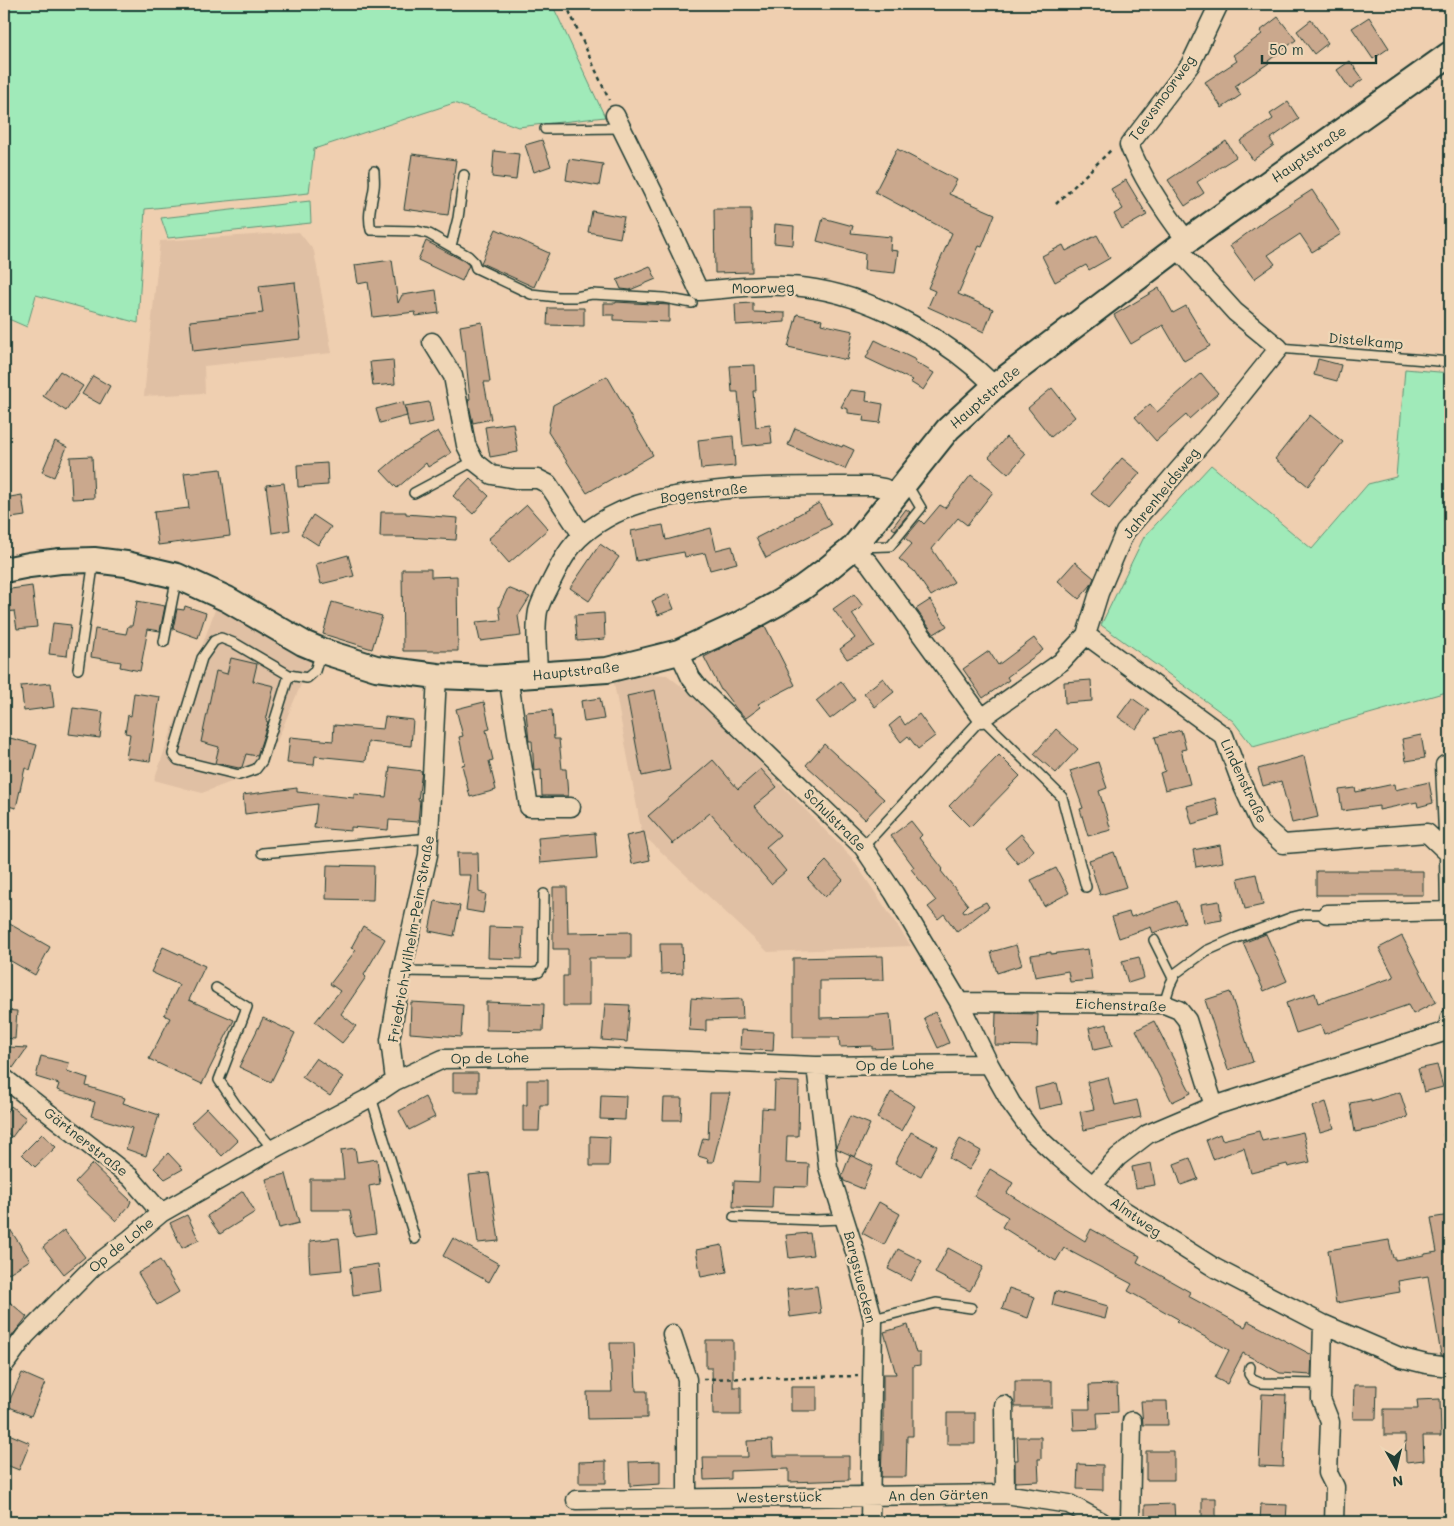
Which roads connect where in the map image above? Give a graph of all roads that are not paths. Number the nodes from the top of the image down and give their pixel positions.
1 (1218, 4) edge
2 (1450, 54) edge
3 (618, 122) joint
4 (545, 129) dead end
5 (374, 171) dead end
6 (464, 175) dead end
7 (1182, 244) junction
8 (451, 246) junction
9 (692, 302) dead end
10 (432, 342) dead end
11 (1279, 348) junction
12 (1450, 362) edge
13 (995, 386) junction
14 (474, 461) junction
15 (900, 490) junction
16 (414, 493) dead end
17 (582, 535) junction
18 (854, 548) junction
19 (94, 560) junction
20 (4, 570) edge
21 (177, 576) junction
22 (1086, 635) junction
23 (164, 642) dead end
24 (322, 651) junction
25 (679, 652) junction
26 (78, 669) dead end
27 (289, 675) junction
28 (437, 676) junction
29 (538, 676) junction
30 (508, 677) junction
31 (982, 718) junction
32 (1445, 765) dead end
33 (571, 806) dead end
34 (430, 838) junction
35 (863, 847) junction
36 (262, 853) dead end
37 (1449, 854) junction
38 (1086, 887) dead end
39 (544, 894) dead end
40 (1450, 912) edge
41 (1327, 914) joint
42 (1154, 940) dead end
43 (402, 971) junction
44 (1173, 978) junction
45 (216, 988) dead end
46 (959, 1002) junction
47 (1164, 1004) junction
48 (1450, 1018) edge
49 (989, 1064) junction
50 (816, 1066) junction
51 (4, 1078) edge
52 (395, 1081) junction
53 (371, 1097) junction
54 (1214, 1106) junction
55 (273, 1149) junction
56 (1093, 1185) junction
57 (161, 1213) junction
58 (734, 1217) dead end
59 (844, 1219) junction
60 (415, 1238) dead end
61 (971, 1308) dead end
62 (873, 1319) junction
63 (1323, 1324) junction
64 (672, 1334) dead end
65 (4, 1365) edge
66 (1250, 1367) dead end
67 (1450, 1367) edge
68 (1322, 1384) junction
69 (1004, 1405) dead end
70 (1132, 1421) dead end
71 (1004, 1494) junction
72 (871, 1495) junction
73 (687, 1498) junction
74 (576, 1500) dead end
75 (870, 1522) edge
76 (1102, 1522) edge
77 (1130, 1522) edge
78 (1334, 1522) edge

1 - 7 street, Taevsmoorweg
2 - 7 main road, Hauptstraße
3 - 4 lane
3 - 13 street, Moorweg
5 - 8 lane
6 - 8 lane
7 - 11 street
7 - 13 main road, Hauptstraße
8 - 9 lane
10 - 14 street
11 - 12 lane, Distelkamp
11 - 22 street, Jahrenheidsweg
13 - 15 main road, Hauptstraße
14 - 16 lane
14 - 17 street
15 - 17 street, Bogenstraße
15 - 18 main road, Hauptstraße
17 - 29 street, Bogenstraße
18 - 25 main road, Hauptstraße
18 - 31 street
19 - 20 main road, Hauptstraße
19 - 21 main road, Hauptstraße
19 - 26 lane
21 - 23 lane
21 - 24 main road, Hauptstraße
22 - 31 street, Jahrenheidsweg
22 - 37 street, Lindenstraße
24 - 27 lane
24 - 28 main road, Hauptstraße
25 - 29 main road, Hauptstraße
25 - 35 street, Schulstraße
27 - 27 lane
28 - 30 main road, Hauptstraße
28 - 34 street, Friedrich-Wilhelm-Pein-Straße
29 - 30 main road, Hauptstraße
30 - 33 street
31 - 35 lane
31 - 38 lane
32 - 37 street
34 - 36 lane
34 - 43 street, Friedrich-Wilhelm-Pein-Straße
35 - 46 street, Schulstraße
37 - 40 street
39 - 43 lane
40 - 41 street
41 - 44 lane
42 - 44 lane
43 - 52 street, Friedrich-Wilhelm-Pein-Straße
44 - 47 lane
45 - 55 lane
46 - 47 street, Eichenstraße
46 - 49 street, Schulstraße
47 - 54 street, Eichenstraße
48 - 54 street
49 - 50 street, Op de Lohe
49 - 56 street, Almtweg
50 - 52 street, Op de Lohe
50 - 59 street, Bargstuecken
51 - 57 street, Gärtnerstraße
52 - 53 street, Op de Lohe
53 - 55 street, Op de Lohe
53 - 60 lane
54 - 56 street
55 - 57 street, Op de Lohe
56 - 63 street, Almtweg
57 - 65 street, Op de Lohe
58 - 59 lane
59 - 62 street, Bargstuecken
61 - 62 lane
62 - 72 street, Bargstuecken
63 - 67 street, Almtweg
63 - 68 street
64 - 73 street
66 - 68 lane
68 - 78 street
69 - 71 street, An den Gärten
70 - 77 street
71 - 72 street, An den Gärten
71 - 76 street, An den Gärten
72 - 73 street, Westerstück
72 - 75 street, Bargstuecken
73 - 74 street, Westerstück

